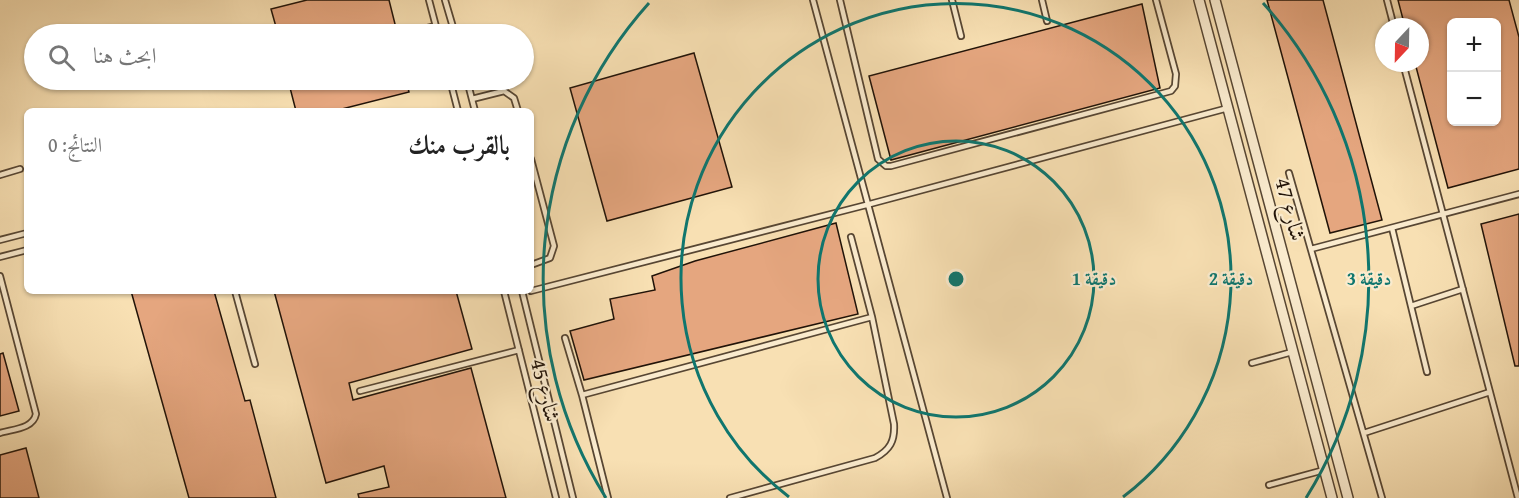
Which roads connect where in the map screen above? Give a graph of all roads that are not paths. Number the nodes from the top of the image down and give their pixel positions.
1 (429, 0) edge
2 (446, 0) edge
3 (813, 0) edge
4 (840, 0) edge
5 (952, 0) edge
6 (1042, 0) edge
7 (1156, 0) edge
8 (1199, 0) edge
9 (1215, 0) edge
10 (1387, 0) edge
11 (1392, 18) edge
12 (1047, 21) dead end
13 (435, 24) edge
14 (452, 24) edge
15 (961, 36) dead end
16 (1405, 72) edge
17 (453, 90) edge
18 (470, 90) edge
19 (472, 99) junction
20 (457, 108) edge
21 (474, 108) edge
22 (517, 108) edge
23 (1228, 108) junction
24 (20, 169) dead end
25 (534, 170) edge
26 (1289, 173) dead end
27 (0, 175) edge
28 (1519, 194) edge
29 (870, 204) junction
30 (1443, 215) junction
31 (1392, 228) junction
32 (24, 234) edge
33 (851, 237) dead end
34 (0, 240) edge
35 (1311, 249) junction
36 (24, 251) edge
37 (0, 257) edge
38 (534, 264) edge
39 (0, 276) edge
40 (1463, 289) junction
41 (534, 290) edge
42 (2, 294) edge
43 (236, 294) edge
44 (505, 294) edge
45 (522, 294) edge
46 (1411, 306) junction
47 (872, 317) junction
48 (565, 338) dead end
49 (519, 350) junction
50 (1292, 352) junction
51 (1252, 363) dead end
52 (255, 364) dead end
53 (1427, 372) dead end
54 (360, 391) dead end
55 (1490, 393) junction
56 (582, 395) junction
57 (0, 433) edge
58 (1364, 434) junction
59 (1324, 470) junction
60 (1269, 485) dead end
61 (556, 498) edge
62 (573, 498) edge
63 (608, 498) edge
64 (730, 498) edge
65 (947, 498) edge
66 (1332, 498) edge
67 (1348, 498) edge
68 (1382, 498) edge
69 (1518, 498) edge

1 - 13 lane
2 - 14 lane
3 - 29 lane
4 - 7 lane
5 - 15 lane
6 - 12 lane
8 - 23 street, شارع 47
9 - 67 street, شارع 47
10 - 11 lane
16 - 30 lane
17 - 20 lane
18 - 19 lane
19 - 21 lane
19 - 22 lane
23 - 29 lane
23 - 50 street, شارع 47
24 - 27 lane
25 - 38 lane
26 - 35 lane
28 - 30 lane
29 - 41 lane
29 - 65 lane
30 - 31 lane
30 - 40 lane
31 - 35 lane
31 - 46 lane
32 - 34 lane
33 - 47 lane
35 - 58 lane
36 - 37 lane
39 - 42 lane
40 - 46 lane
40 - 55 lane
42 - 57 lane
43 - 52 lane
44 - 49 lane, شارع 45
45 - 62 lane, شارع 45
46 - 53 lane
47 - 56 lane
47 - 64 lane
48 - 56 lane
49 - 54 lane
49 - 61 lane, شارع 45
50 - 51 lane
50 - 59 street, شارع 47
55 - 58 lane
55 - 69 lane
56 - 63 lane
58 - 68 lane
59 - 60 lane
59 - 66 street, شارع 47

